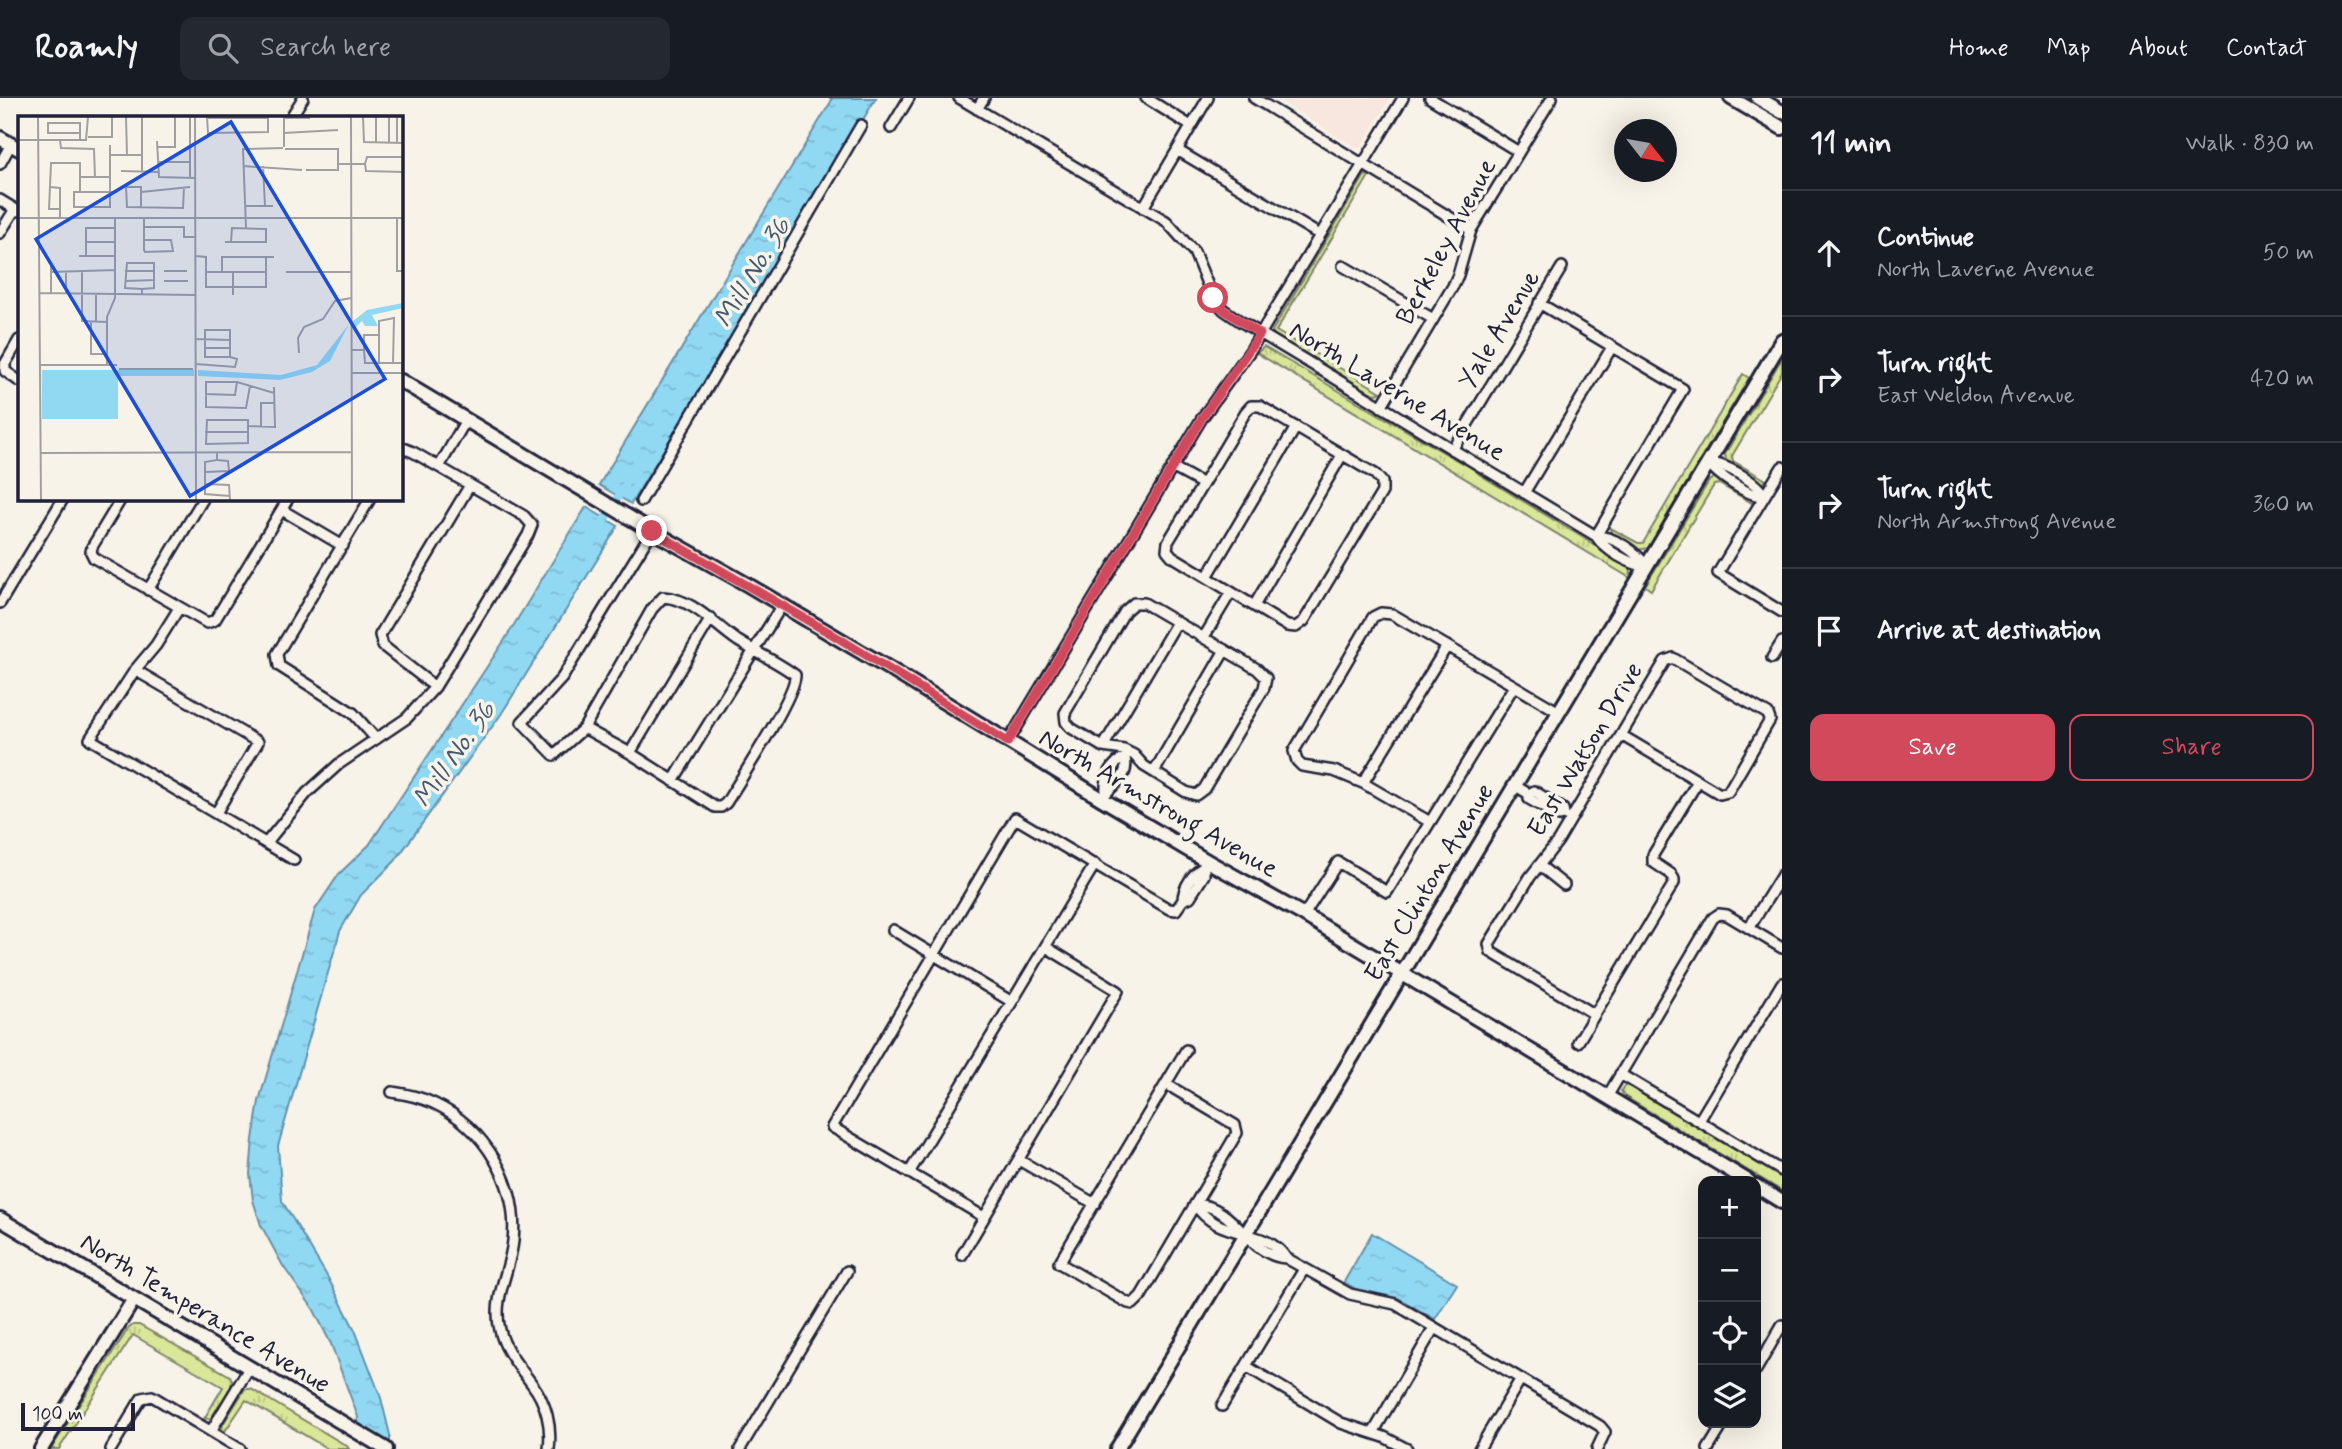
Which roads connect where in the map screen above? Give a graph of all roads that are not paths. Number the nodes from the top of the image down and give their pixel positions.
1 (303, 98) edge
2 (909, 98) edge
3 (958, 98) edge
4 (984, 98) edge
5 (1146, 98) edge
6 (1208, 98) edge
7 (1254, 98) edge
8 (1403, 98) edge
9 (1430, 98) edge
10 (1552, 98) edge
11 (1731, 98) edge
12 (1758, 98) edge
13 (977, 109) junction
14 (1782, 111) edge
15 (292, 116) edge
16 (861, 125) dead end
17 (1191, 126) junction
18 (891, 128) dead end
19 (1782, 128) edge
20 (10, 144) edge
21 (1177, 150) junction
22 (1519, 152) junction
23 (0, 164) edge
24 (1363, 164) junction
25 (0, 200) edge
26 (1143, 208) junction
27 (17, 210) edge
28 (1471, 230) junction
29 (0, 233) edge
30 (1320, 235) junction
31 (1343, 266) dead end
32 (1562, 267) dead end
33 (1539, 303) junction
34 (1433, 319) junction
35 (1260, 334) junction
36 (1782, 340) edge
37 (18, 342) edge
38 (1612, 347) junction
39 (18, 380) edge
40 (402, 382) edge
41 (1381, 407) junction
42 (466, 420) junction
43 (1296, 427) junction
44 (402, 448) edge
45 (1452, 450) junction
46 (1342, 455) junction
47 (1709, 463) junction
48 (439, 467) junction
49 (1172, 467) junction
50 (1782, 467) edge
51 (1203, 484) junction
52 (470, 485) junction
53 (1524, 493) junction
54 (1764, 496) junction
55 (62, 500) edge
56 (120, 500) edge
57 (201, 500) edge
58 (287, 500) edge
59 (369, 500) edge
60 (641, 501) dead end
61 (282, 510) junction
62 (652, 531) junction
63 (1596, 536) junction
64 (343, 546) junction
65 (1647, 567) junction
66 (1207, 578) junction
67 (148, 590) junction
68 (1231, 592) junction
69 (0, 603) edge
70 (782, 605) junction
71 (1254, 606) junction
72 (179, 608) junction
73 (1782, 612) edge
74 (711, 618) junction
75 (1177, 622) junction
76 (1204, 637) junction
77 (1782, 642) edge
78 (1447, 646) junction
79 (1225, 650) junction
80 (755, 651) junction
81 (1772, 658) dead end
82 (135, 670) junction
83 (1514, 686) junction
84 (435, 687) junction
85 (1559, 712) junction
86 (584, 728) junction
87 (1621, 735) junction
88 (376, 739) junction
89 (1008, 742) junction
90 (1103, 747) junction
91 (630, 753) junction
92 (1127, 755) junction
93 (1113, 767) junction
94 (1154, 772) junction
95 (1123, 773) junction
96 (673, 781) junction
97 (1698, 781) junction
98 (1363, 783) junction
99 (1514, 785) junction
100 (1104, 795) junction
101 (216, 813) junction
102 (1568, 816) junction
103 (1430, 822) junction
104 (267, 842) junction
105 (295, 860) dead end
106 (1095, 864) junction
107 (1205, 864) junction
108 (1539, 866) junction
109 (1782, 875) edge
110 (1564, 886) dead end
111 (1304, 915) junction
112 (1749, 928) junction
113 (893, 930) dead end
114 (1046, 947) junction
115 (1782, 948) edge
116 (934, 955) junction
117 (1403, 974) junction
118 (1782, 983) edge
119 (1012, 1002) junction
120 (1594, 1014) junction
121 (1578, 1042) dead end
122 (1186, 1050) dead end
123 (1620, 1074) junction
124 (1166, 1084) junction
125 (392, 1092) dead end
126 (1607, 1097) junction
127 (1699, 1121) junction
128 (1018, 1160) junction
129 (1782, 1171) edge
130 (909, 1173) junction
131 (1740, 1176) edge
132 (1761, 1189) edge
133 (1782, 1202) edge
134 (1095, 1203) junction
135 (1195, 1204) junction
136 (984, 1217) junction
137 (0, 1219) edge
138 (1247, 1235) junction
139 (962, 1255) dead end
140 (1304, 1269) junction
141 (847, 1271) dead end
142 (134, 1299) junction
143 (1782, 1325) edge
144 (1434, 1328) junction
145 (1759, 1365) edge
146 (1246, 1366) junction
147 (249, 1368) junction
148 (1520, 1380) junction
149 (1222, 1406) dead end
150 (1721, 1428) edge
151 (211, 1431) junction
152 (1373, 1433) junction
153 (41, 1449) edge
154 (111, 1449) edge
155 (240, 1449) edge
156 (386, 1449) edge
157 (549, 1449) edge
158 (740, 1449) edge
159 (1117, 1449) edge
160 (1407, 1449) edge
161 (1479, 1449) edge
162 (1597, 1449) edge
163 (1709, 1449) edge

1 - 15 street
2 - 18 street
3 - 13 street, North Laverne Avenue
4 - 13 street
5 - 17 street
6 - 17 street
7 - 24 street
8 - 24 street
9 - 22 street
10 - 22 street, Berkeley Avenue
11 - 19 street
12 - 14 street
13 - 26 street, North Laverne Avenue
16 - 60 street
17 - 21 street
20 - 23 street
21 - 26 street
21 - 30 street
22 - 28 street, Berkeley Avenue
24 - 28 street
24 - 30 street
25 - 27 street
26 - 35 street, North Laverne Avenue
27 - 29 street
28 - 34 street, Berkeley Avenue
30 - 35 street
31 - 34 street
32 - 33 street, Yale Avenue
33 - 38 street
33 - 45 street, Yale Avenue
34 - 41 street, Berkeley Avenue
35 - 41 street, North Laverne Avenue
35 - 49 street
36 - 47 street, East Clinton Avenue
37 - 39 street
38 - 53 street
38 - 63 street
40 - 42 street, North Armstrong Avenue
41 - 45 street, North Laverne Avenue
42 - 48 street
42 - 62 street, North Armstrong Avenue
43 - 46 street
43 - 51 street
43 - 66 street
44 - 48 street
45 - 53 street, North Laverne Avenue
46 - 71 street
46 - 71 street
47 - 54 street
47 - 65 street, East Clinton Avenue
48 - 52 street
49 - 51 street
49 - 89 street
50 - 54 street
51 - 66 street
52 - 84 street
52 - 84 street
53 - 63 street, North Laverne Avenue
54 - 73 street
55 - 69 street
56 - 67 street
57 - 67 street
58 - 61 street
59 - 64 street
61 - 64 street
61 - 72 street
62 - 70 street, North Armstrong Avenue
62 - 86 street
63 - 65 street, North Laverne Avenue
64 - 88 street
65 - 85 street, East Clinton Avenue
66 - 68 street
67 - 72 street
68 - 71 street
68 - 76 street
70 - 80 street
70 - 89 street, North Armstrong Avenue
72 - 82 street
74 - 80 street
74 - 86 street
74 - 91 street
75 - 76 street
75 - 90 street
75 - 90 street
76 - 79 street
77 - 81 street
78 - 83 street
78 - 98 street
78 - 98 street
79 - 94 street
79 - 94 street
80 - 96 street
80 - 96 street
82 - 101 street
82 - 101 street
83 - 85 street
83 - 103 street
84 - 88 street
85 - 99 street, East Clinton Avenue
86 - 91 street
87 - 97 street
87 - 97 street, East Watson Drive
87 - 102 street, East Watson Drive
88 - 104 street
89 - 100 street, North Armstrong Avenue
90 - 92 street
91 - 96 street
92 - 93 street
92 - 94 street
92 - 95 street
93 - 95 street
93 - 100 street
95 - 100 street
97 - 120 street
98 - 103 street
99 - 102 street
99 - 117 street, East Clinton Avenue
100 - 107 street, North Armstrong Avenue
101 - 104 street
102 - 108 street, East Watson Drive
103 - 111 street
104 - 105 street
106 - 107 street
106 - 114 street
106 - 116 street
107 - 111 street, North Armstrong Avenue
108 - 110 street, East Watson Drive
108 - 120 street, East Watson Drive
109 - 112 street
111 - 117 street, North Armstrong Avenue
112 - 115 street
112 - 123 street
113 - 116 street
114 - 119 street
114 - 128 street
116 - 119 street
116 - 130 street
117 - 126 street, North Armstrong Avenue
117 - 138 street, East Clinton Avenue
118 - 127 street
119 - 130 street
120 - 121 street
122 - 124 street
123 - 126 street
123 - 127 street
124 - 134 street
124 - 135 street
125 - 157 street
126 - 131 street, North Armstrong Avenue
127 - 129 street
128 - 134 street
128 - 136 street
130 - 136 street
132 - 133 street
134 - 135 street
135 - 138 street
136 - 139 street
137 - 142 street, North Temperance Avenue
138 - 140 street
138 - 159 street, East Clinton Avenue
140 - 144 street
140 - 146 street
141 - 158 street
142 - 147 street, North Temperance Avenue
142 - 153 street
143 - 145 street
144 - 148 street
144 - 152 street
146 - 149 street
146 - 152 street
147 - 151 street
147 - 156 street, North Temperance Avenue
148 - 161 street
148 - 162 street
150 - 163 street
151 - 154 street
151 - 155 street
152 - 160 street

